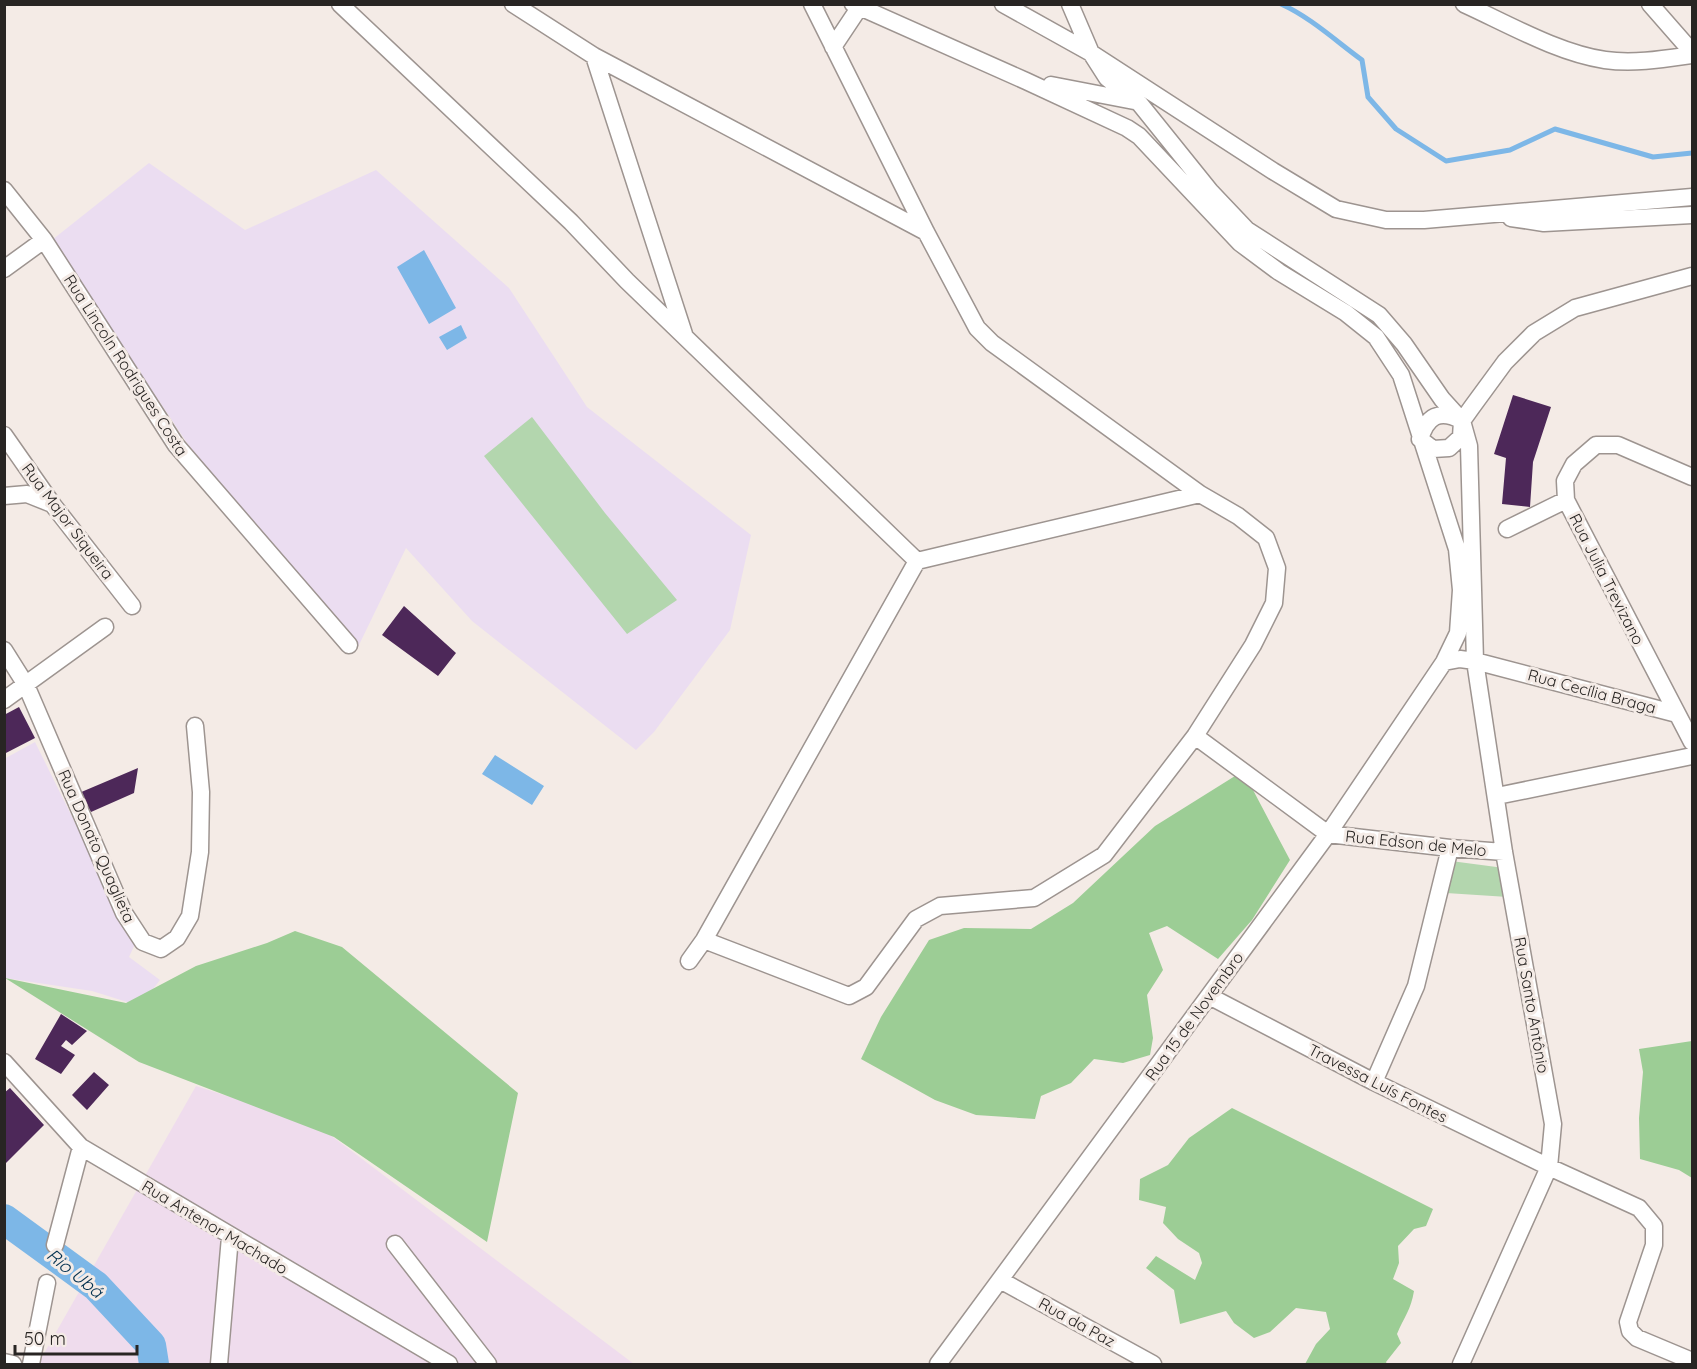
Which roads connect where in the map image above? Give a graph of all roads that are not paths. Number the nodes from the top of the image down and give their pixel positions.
1 (340, 4) edge
2 (513, 4) edge
3 (812, 4) edge
4 (1003, 4) edge
5 (1070, 4) edge
6 (1464, 4) edge
7 (1650, 4) edge
8 (856, 6) edge
9 (833, 47) junction
10 (1091, 53) junction
11 (1692, 54) edge
12 (594, 56) junction
13 (1107, 78) junction
14 (1026, 81) junction
15 (1111, 96) junction
16 (1143, 108) junction
17 (1127, 128) junction
18 (4, 190) edge
19 (1692, 197) edge
20 (1482, 214) junction
21 (1692, 215) edge
22 (926, 232) junction
23 (44, 240) junction
24 (4, 269) edge
25 (1692, 276) edge
26 (685, 337) junction
27 (1462, 421) junction
28 (4, 435) edge
29 (1420, 439) junction
30 (1692, 477) edge
31 (1200, 494) junction
32 (4, 496) edge
33 (1566, 501) junction
34 (53, 505) junction
35 (1507, 529) dead end
36 (917, 561) junction
37 (132, 606) dead end
38 (105, 627) dead end
39 (349, 645) dead end
40 (4, 650) edge
41 (1475, 661) junction
42 (1444, 662) junction
43 (26, 685) junction
44 (4, 700) edge
45 (1677, 714) junction
46 (195, 726) dead end
47 (1195, 736) junction
48 (1692, 742) edge
49 (1692, 756) edge
50 (1497, 796) junction
51 (1328, 834) junction
52 (1450, 848) junction
53 (1504, 852) junction
54 (704, 940) junction
55 (690, 962) dead end
56 (1209, 996) junction
57 (4, 1062) edge
58 (1374, 1082) junction
59 (81, 1147) junction
60 (1549, 1167) junction
61 (230, 1237) junction
62 (395, 1244) dead end
63 (56, 1245) dead end
64 (1000, 1280) junction
65 (46, 1284) dead end
66 (1692, 1361) edge
67 (4, 1362) edge
68 (13, 1365) edge
69 (31, 1365) edge
70 (219, 1365) edge
71 (449, 1365) edge
72 (488, 1365) edge
73 (938, 1365) edge
74 (1153, 1365) edge
75 (1461, 1365) edge

1 - 26 street
2 - 12 street
3 - 9 street
4 - 10 street
5 - 10 street
6 - 11 street
7 - 11 street
8 - 9 street
8 - 14 street
9 - 22 street
10 - 13 street
10 - 20 street
12 - 22 street
12 - 26 street
13 - 15 street
13 - 16 street
14 - 15 street
14 - 17 street
15 - 16 street
15 - 17 street
16 - 17 street
16 - 27 street
17 - 29 street, Rua 15 de Novembro
18 - 23 street, Rua Lincoln Rodrigues Costa
19 - 20 street
20 - 21 street
22 - 31 street
23 - 24 street
23 - 39 street, Rua Lincoln Rodrigues Costa
25 - 27 street
26 - 36 street
27 - 29 street
27 - 29 street
27 - 41 street, Rua Santo Antônio
28 - 34 street, Rua Major Siqueira
29 - 42 street, Rua 15 de Novembro
30 - 33 street, Rua Julia Trevizano
31 - 36 street
31 - 47 street
32 - 34 street
33 - 35 street
33 - 45 street, Rua Julia Trevizano
34 - 37 street, Rua Major Siqueira
36 - 54 street
38 - 43 street
40 - 43 street, Rua Donato Quaglieta
41 - 42 street
41 - 45 street, Rua Cecília Braga
41 - 50 street, Rua Santo Antônio
42 - 51 street, Rua 15 de Novembro
43 - 44 street
43 - 46 street, Rua Donato Quaglieta
45 - 48 street, Rua Cecília Braga
47 - 51 street
47 - 54 street
49 - 50 street
50 - 53 street, Rua Santo Antônio
51 - 52 street, Rua Edson de Melo
51 - 56 street, Rua 15 de Novembro
52 - 53 street, Rua Edson de Melo
52 - 58 street
53 - 60 street, Rua Santo Antônio
54 - 55 street
56 - 58 street, Travessa Luís Fontes
56 - 64 street, Rua 15 de Novembro
57 - 59 street, Rua Antenor Machado
58 - 60 street, Travessa Luís Fontes
59 - 61 street, Rua Antenor Machado
59 - 63 street
60 - 66 street, Travessa Luís Fontes
60 - 75 street, Rua Santo Antônio
61 - 70 street
61 - 71 street, Rua Antenor Machado
62 - 72 street
64 - 73 street, Rua 15 de Novembro
64 - 74 street, Rua da Paz
65 - 69 street
67 - 68 street

